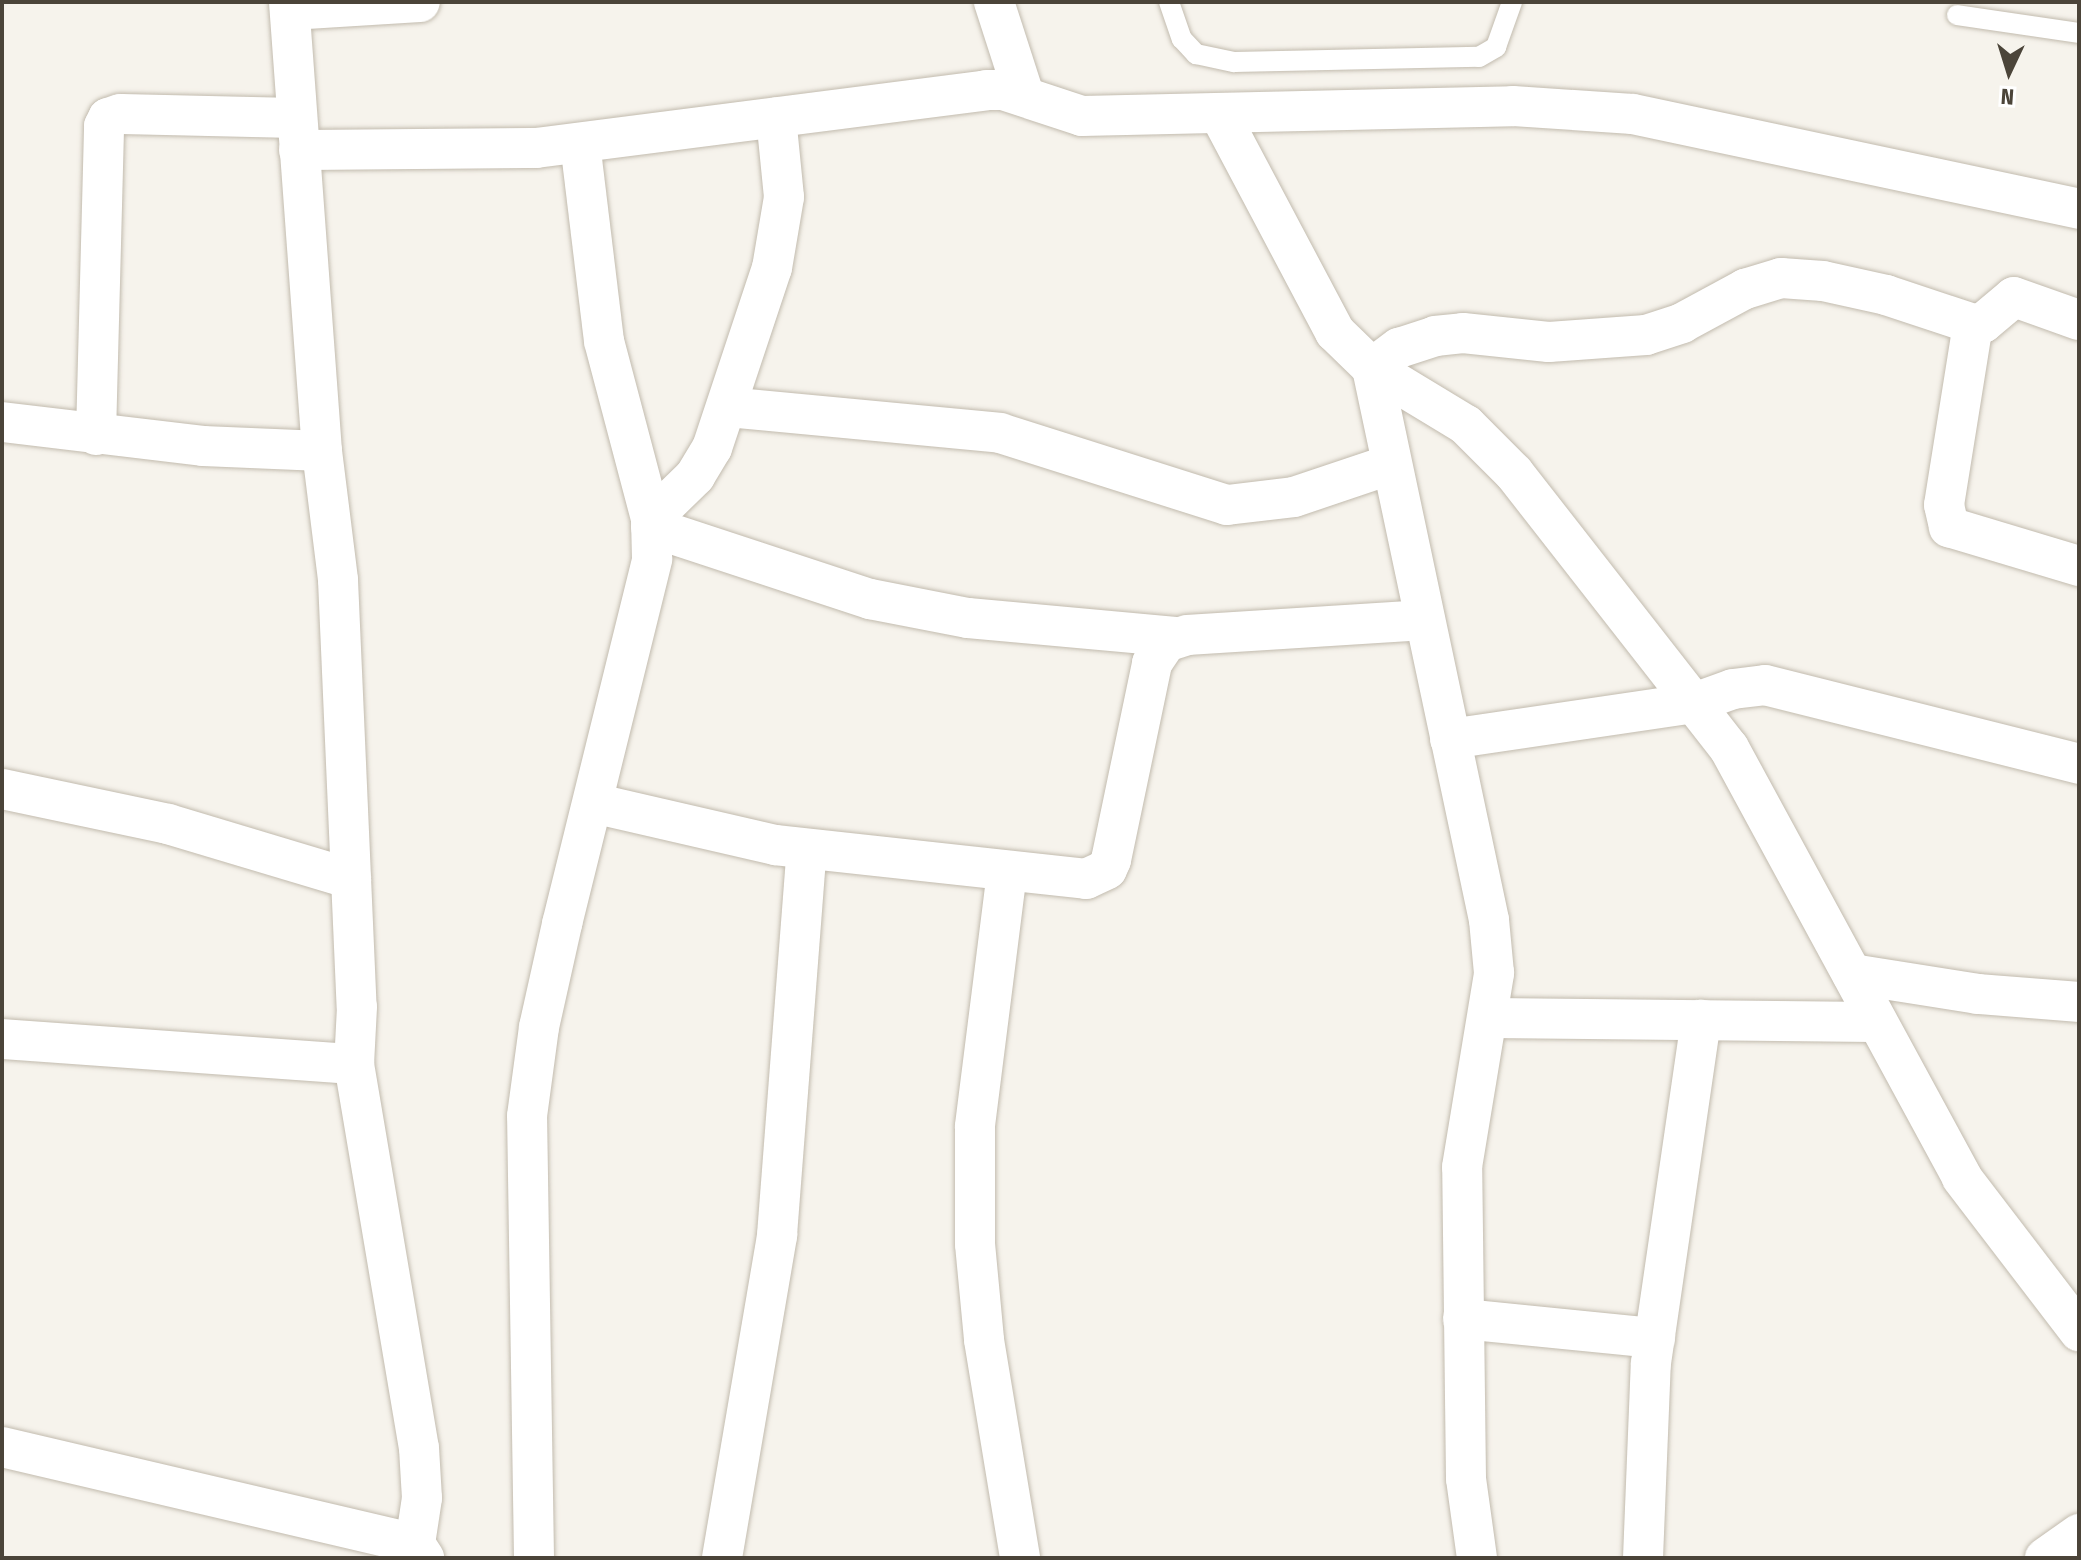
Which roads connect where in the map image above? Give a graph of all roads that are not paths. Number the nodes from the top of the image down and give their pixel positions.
1 (420, 2) edge
2 (994, 2) edge
3 (1169, 2) edge
4 (1512, 2) edge
5 (289, 6) edge
6 (1957, 15) dead end
7 (2079, 33) edge
8 (1024, 95) junction
9 (1219, 113) junction
10 (776, 117) junction
11 (298, 134) junction
12 (580, 143) junction
13 (2079, 209) edge
14 (2079, 320) edge
15 (1973, 324) junction
16 (1372, 368) junction
17 (727, 407) junction
18 (2, 422) edge
19 (96, 435) junction
20 (322, 451) junction
21 (1392, 464) junction
22 (651, 523) junction
23 (2079, 566) edge
24 (1425, 620) junction
25 (1175, 637) junction
26 (1694, 703) junction
27 (1450, 739) junction
28 (2079, 764) edge
29 (2, 789) edge
30 (593, 803) junction
31 (807, 849) junction
32 (1007, 872) junction
33 (351, 879) junction
34 (1852, 974) junction
35 (2079, 1002) edge
36 (1488, 1018) junction
37 (1701, 1020) junction
38 (1877, 1022) junction
39 (2, 1039) edge
40 (354, 1064) junction
41 (1463, 1319) junction
42 (2079, 1331) edge
43 (1655, 1338) junction
44 (2, 1447) edge
45 (2079, 1534) edge
46 (415, 1553) edge
47 (534, 1558) edge
48 (722, 1558) edge
49 (1020, 1558) edge
50 (1477, 1558) edge
51 (1643, 1558) edge
52 (2045, 1558) edge

1 - 5 street
2 - 8 street
3 - 4 lane
5 - 11 street
6 - 7 lane
8 - 9 street
8 - 10 street
9 - 13 street
9 - 16 street
10 - 12 street
10 - 17 street
11 - 12 street
11 - 19 street
11 - 20 street
12 - 22 street
14 - 15 street
15 - 16 street
15 - 23 street
16 - 21 street
16 - 26 street
17 - 21 street
17 - 22 street
18 - 19 street
19 - 20 street
20 - 33 street
21 - 24 street
22 - 25 street
22 - 30 street
24 - 25 street
24 - 27 street
25 - 32 street
26 - 27 street
26 - 28 street
26 - 34 street
27 - 36 street
29 - 33 street
30 - 31 street
30 - 47 street
31 - 32 street
31 - 48 street
32 - 49 street
33 - 40 street
34 - 35 street
34 - 38 street
36 - 37 street
36 - 41 street
37 - 38 street
37 - 43 street
38 - 42 street
39 - 40 street
40 - 46 street
41 - 43 street
41 - 50 street
43 - 51 street
44 - 46 street
45 - 52 street

